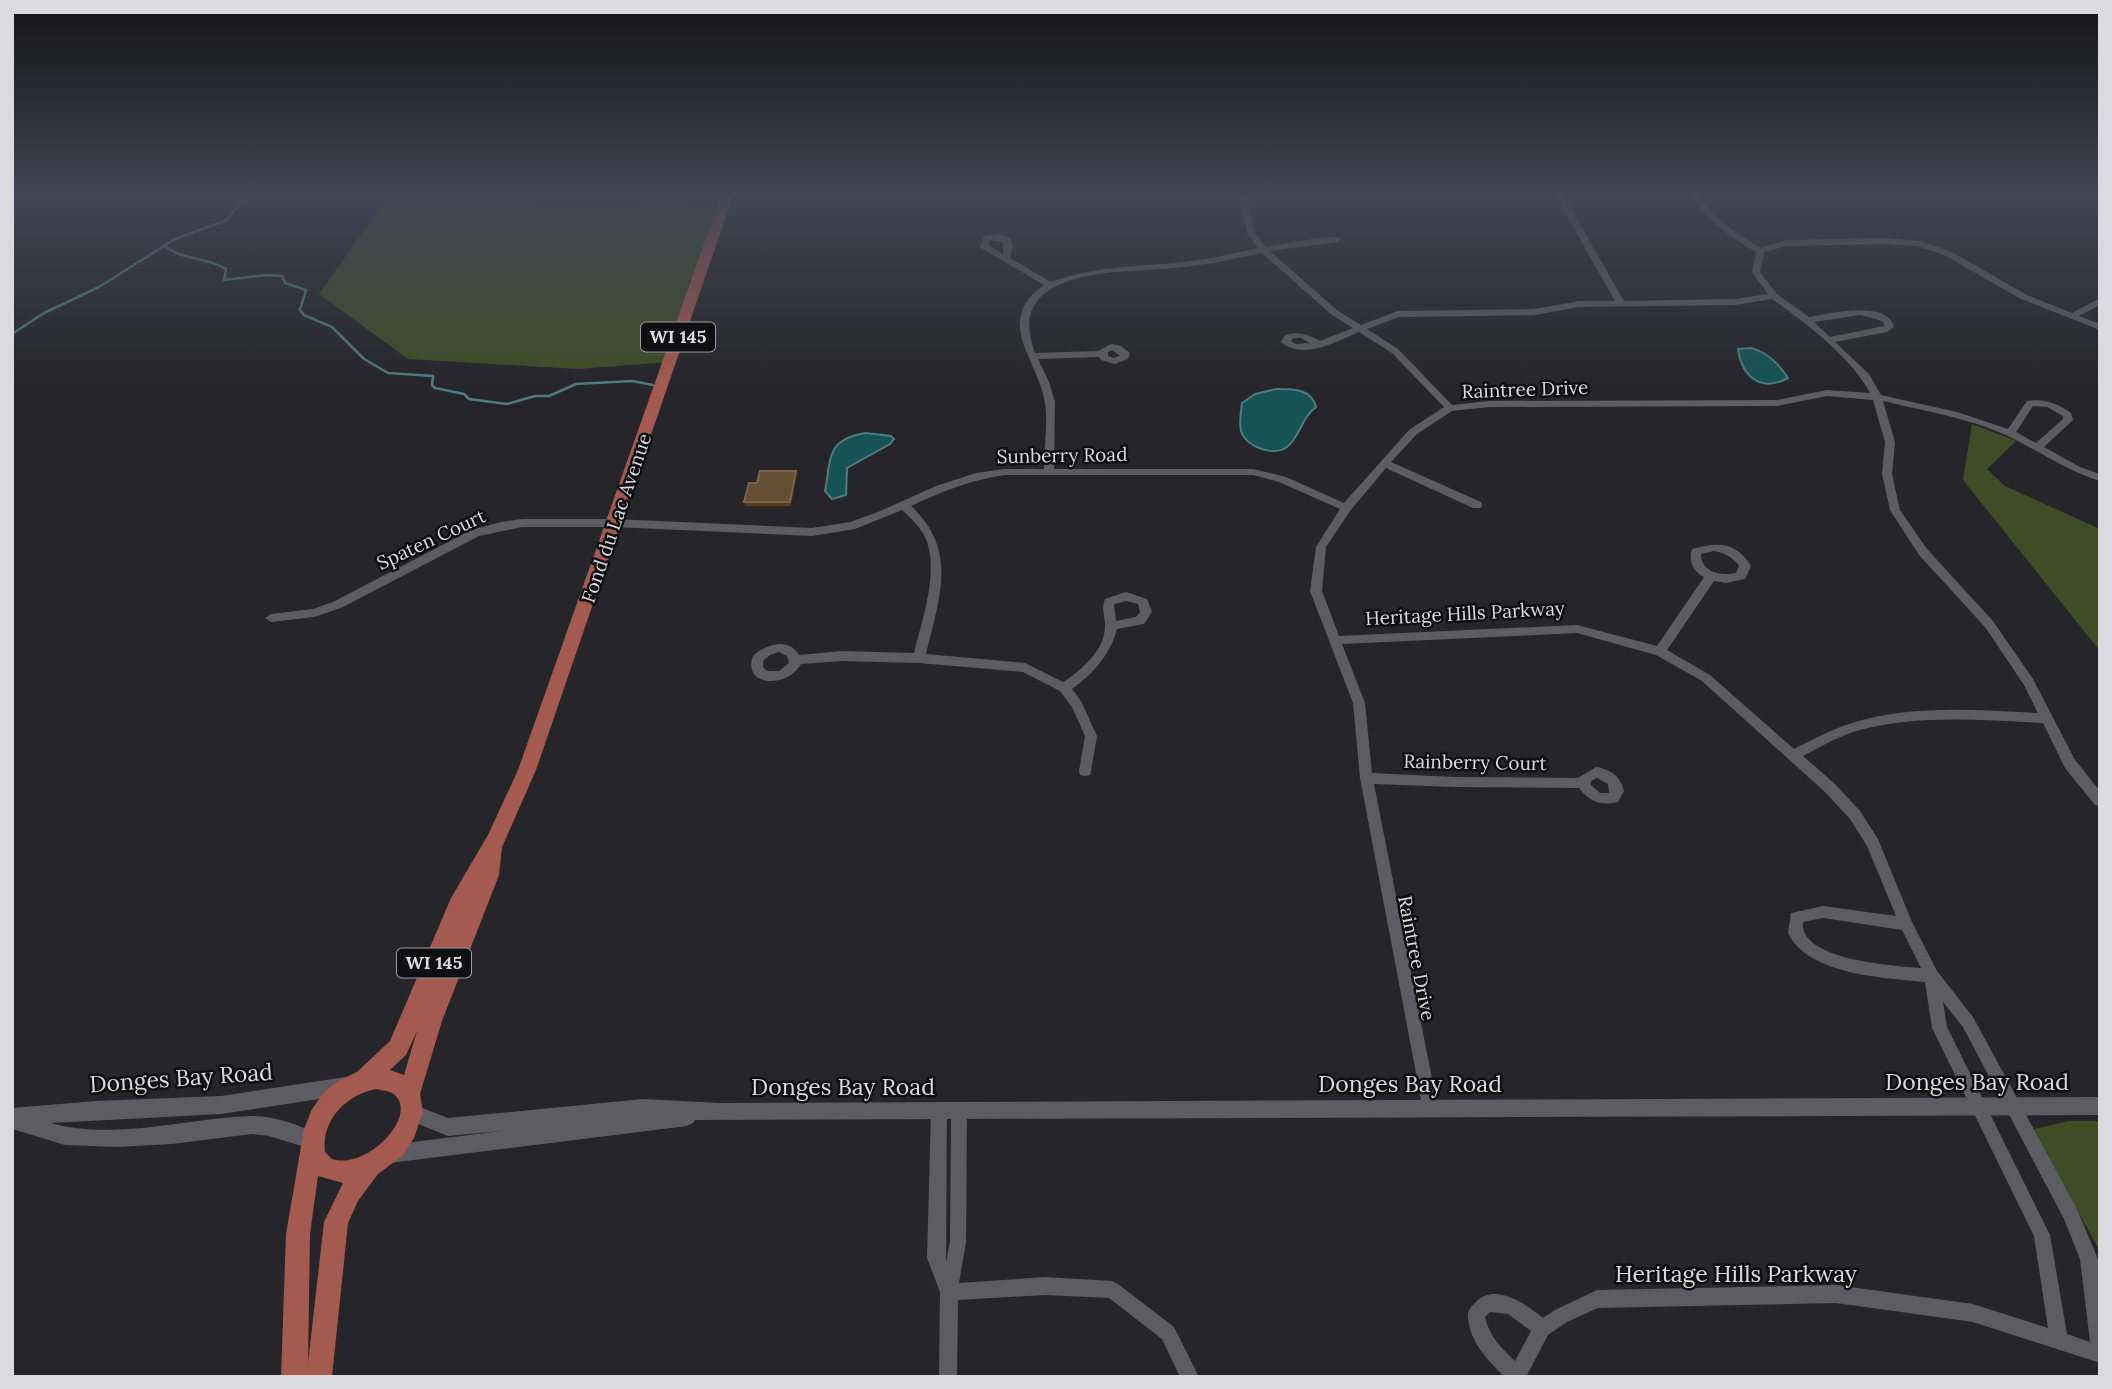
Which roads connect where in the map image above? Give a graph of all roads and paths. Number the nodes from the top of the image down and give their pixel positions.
1 (706, 258) edge
2 (1219, 258) edge
3 (1273, 258) edge
4 (1595, 258) edge
5 (1759, 258) edge
6 (1955, 258) edge
7 (1006, 259) dead end
8 (1050, 285) junction
9 (1774, 296) junction
10 (2100, 301) edge
11 (1621, 303) junction
12 (2072, 316) junction
13 (1807, 320) junction
14 (2100, 327) edge
15 (1360, 329) junction
16 (1829, 340) junction
17 (1319, 345) dead end
18 (1102, 354) dead end
19 (1033, 356) junction
20 (1877, 397) junction
21 (1450, 408) junction
22 (2010, 433) junction
23 (2039, 446) junction
24 (1384, 463) junction
25 (1049, 472) junction
26 (2100, 478) edge
27 (903, 505) junction
28 (1477, 505) dead end
29 (1346, 508) junction
30 (614, 523) junction
31 (1711, 576) dead end
32 (271, 618) dead end
33 (1112, 626) dead end
34 (1337, 640) junction
35 (1660, 651) junction
36 (919, 658) junction
37 (795, 660) dead end
38 (1064, 688) junction
39 (2045, 718) junction
40 (1793, 755) junction
41 (1085, 771) dead end
42 (1366, 778) junction
43 (1584, 783) dead end
44 (2100, 801) edge
45 (496, 840) junction
46 (1906, 924) junction
47 (1932, 976) junction
48 (359, 1082) junction
49 (410, 1103) junction
50 (1979, 1106) junction
51 (2015, 1106) junction
52 (2100, 1106) edge
53 (1430, 1109) junction
54 (939, 1111) junction
55 (959, 1111) junction
56 (720, 1112) junction
57 (12, 1119) edge
58 (312, 1145) junction
59 (379, 1160) junction
60 (949, 1292) junction
61 (1542, 1329) junction
62 (2059, 1340) junction
63 (2100, 1352) edge
64 (1517, 1376) edge
65 (294, 1377) edge
66 (318, 1377) edge
67 (948, 1377) edge
68 (1190, 1377) edge

1 - 30 main road, Fond du Lac Avenue / WI 145
2 - 8 street
3 - 15 street
4 - 11 street
5 - 9 street
6 - 12 street
7 - 8 street
8 - 19 street
9 - 11 street
9 - 13 street
10 - 12 street
11 - 15 street
12 - 14 street
13 - 16 street
13 - 16 street
15 - 17 street
15 - 21 street
16 - 20 street
18 - 19 street
19 - 25 street
20 - 21 street, Raintree Drive
20 - 22 street, Raintree Drive
20 - 39 street
21 - 24 street, Raintree Drive
22 - 23 street, Raintree Drive
22 - 23 street
23 - 26 street, Raintree Drive
24 - 28 street
24 - 29 street, Raintree Drive
25 - 27 street, Sunberry Road
25 - 29 street, Sunberry Road
27 - 30 street, Sunberry Road
27 - 36 street
29 - 34 street, Raintree Drive
30 - 32 street, Spaten Court
30 - 45 main road, Fond du Lac Avenue / WI 145
31 - 35 street
33 - 38 street
34 - 35 street, Heritage Hills Parkway
34 - 42 street, Raintree Drive
35 - 40 street, Heritage Hills Parkway
36 - 37 street
36 - 38 street
38 - 41 street
39 - 40 street
39 - 44 street
40 - 46 street, Heritage Hills Parkway
42 - 43 street, Rainberry Court
42 - 53 street, Raintree Drive
45 - 48 main road, Fond du Lac Avenue / WI 145
45 - 49 main road, Fond du Lac Avenue / WI 145
46 - 47 street, Heritage Hills Parkway
46 - 47 street
47 - 50 street, Heritage Hills Parkway
47 - 51 street, Heritage Hills Parkway
48 - 49 main road
48 - 57 street, Donges Bay Road
48 - 58 main road, WI 145
49 - 56 street, Donges Bay Road
49 - 59 main road, WI 145
50 - 51 street, Donges Bay Road
50 - 53 street, Donges Bay Road
50 - 62 street, Heritage Hills Parkway
51 - 52 street, Donges Bay Road
51 - 63 street, Heritage Hills Parkway
53 - 55 street, Donges Bay Road
54 - 55 street, Donges Bay Road
54 - 56 street, Donges Bay Road
54 - 60 street
55 - 60 street
56 - 59 street, Donges Bay Road
57 - 58 street, Donges Bay Road
58 - 59 main road
58 - 65 main road, WI 145
59 - 66 main road, WI 145
60 - 67 street
60 - 68 street
61 - 62 street, Heritage Hills Parkway
61 - 64 street
61 - 64 street
62 - 63 street, Heritage Hills Parkway

